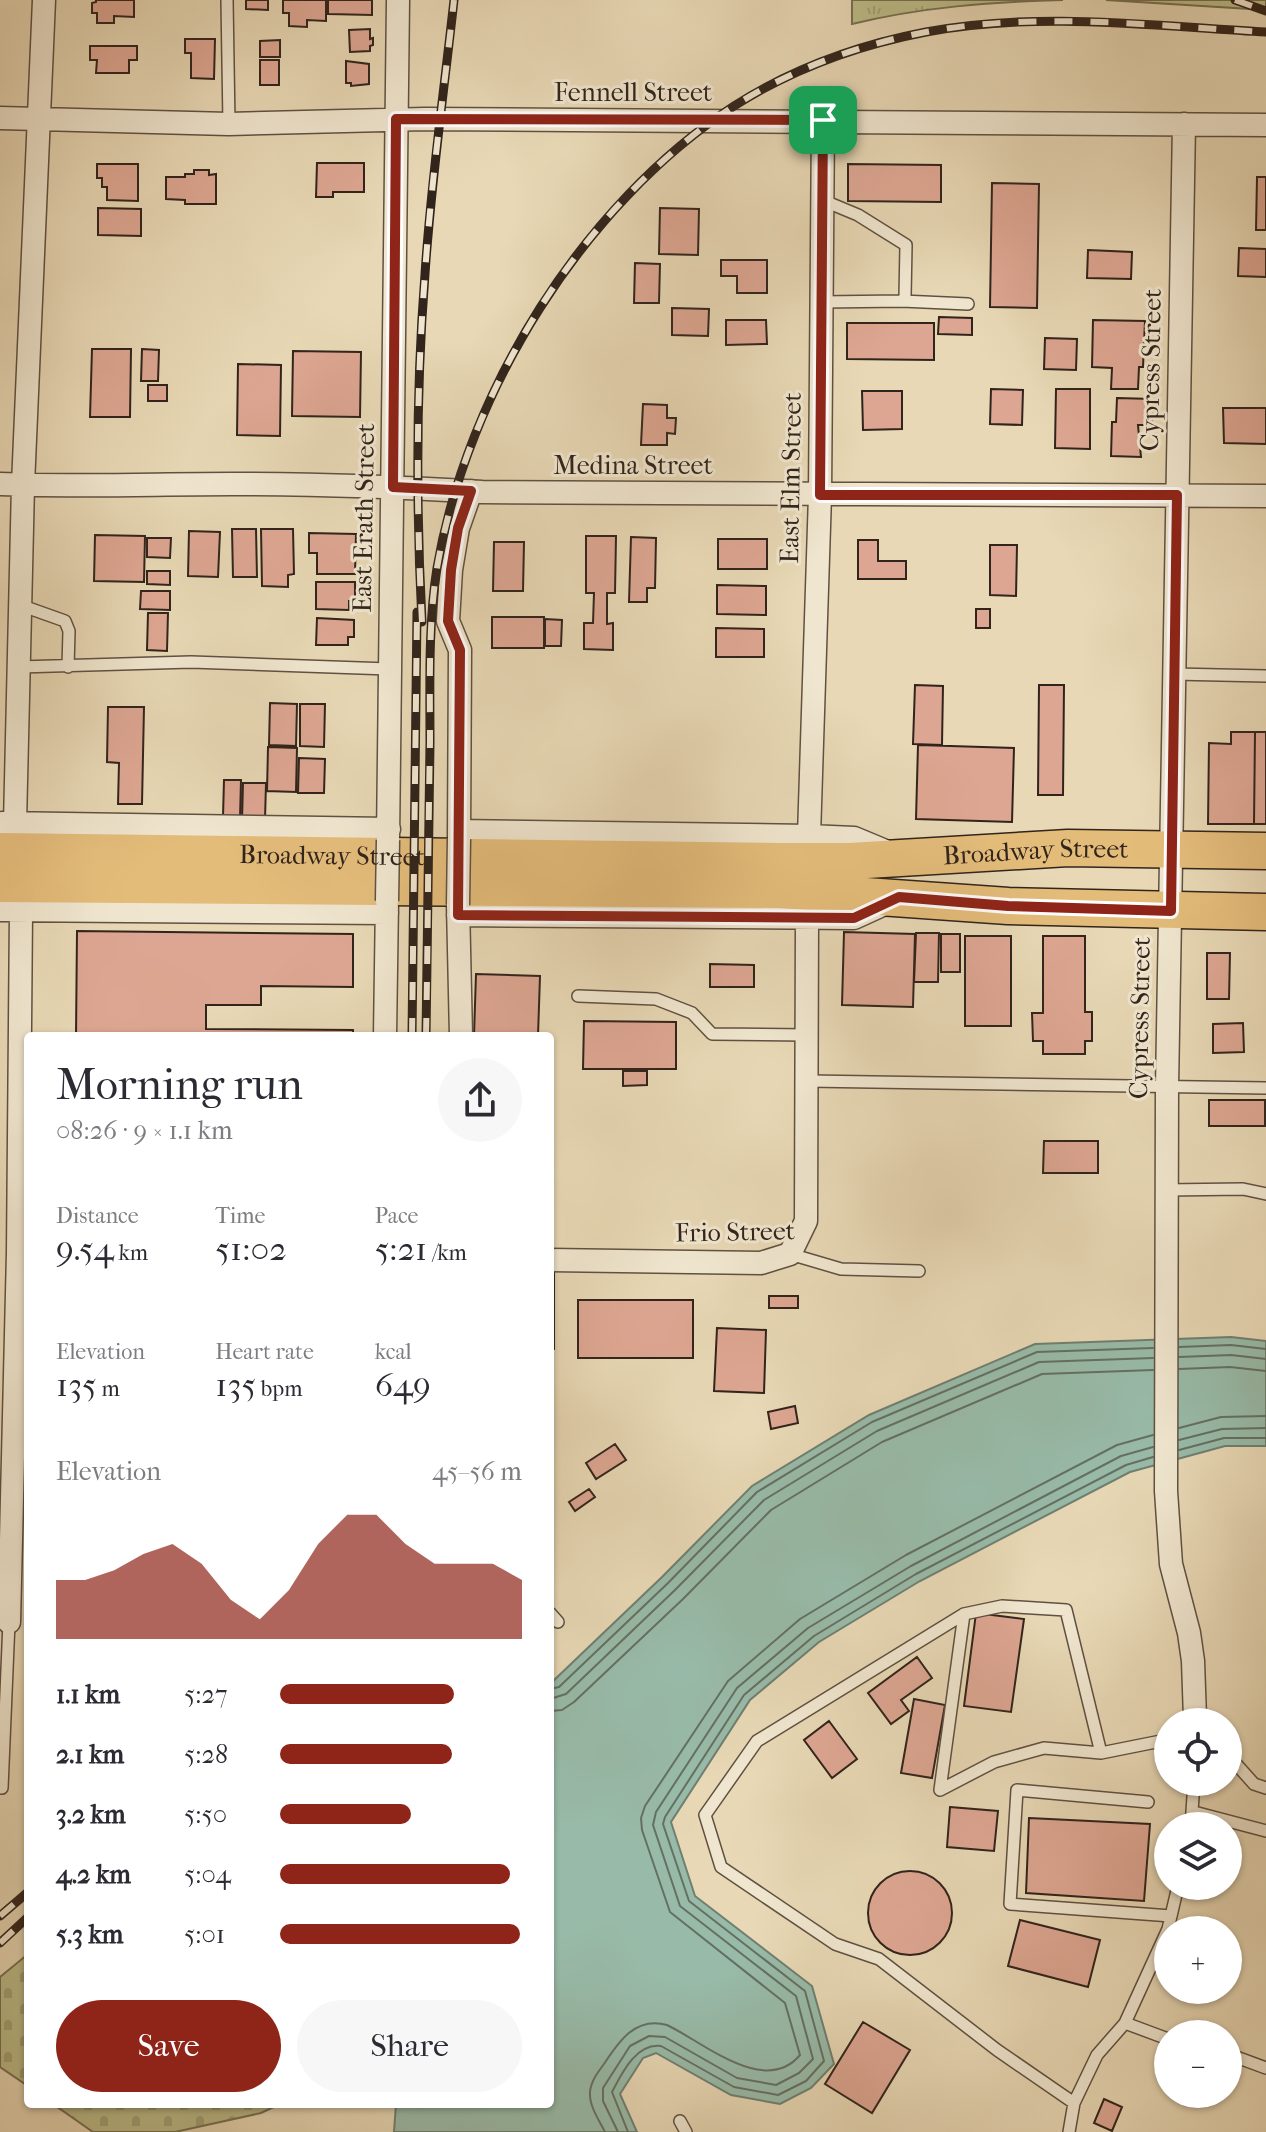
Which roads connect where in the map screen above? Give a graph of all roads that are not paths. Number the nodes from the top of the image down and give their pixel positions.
1 (44, 0) edge
2 (227, 0) edge
3 (398, 0) edge
4 (0, 118) edge
5 (39, 118) junction
6 (396, 119) junction
7 (823, 120) junction
8 (229, 124) junction
9 (1184, 124) junction
10 (1266, 125) edge
11 (822, 200) junction
12 (902, 301) junction
13 (821, 302) junction
14 (968, 304) dead end
15 (0, 484) edge
16 (23, 485) junction
17 (393, 487) junction
18 (471, 491) junction
19 (820, 495) junction
20 (1177, 495) junction
21 (1266, 496) edge
22 (20, 605) junction
23 (19, 667) junction
24 (68, 667) junction
25 (389, 669) junction
26 (1174, 674) junction
27 (1266, 676) edge
28 (5, 832) edge
29 (389, 834) junction
30 (459, 835) junction
31 (809, 836) junction
32 (1171, 850) junction
33 (1266, 851) edge
34 (902, 858) junction
35 (899, 897) junction
36 (7, 902) edge
37 (387, 907) junction
38 (458, 910) junction
39 (1171, 911) junction
40 (1266, 912) edge
41 (807, 919) junction
42 (578, 996) dead end
43 (385, 1032) edge
44 (461, 1032) edge
45 (808, 1035) junction
46 (808, 1081) junction
47 (1167, 1087) junction
48 (1266, 1088) edge
49 (1165, 1190) junction
50 (1266, 1194) edge
51 (790, 1254) junction
52 (18, 1258) edge
53 (554, 1260) edge
54 (919, 1271) dead end
55 (9, 1297) edge
56 (7, 1443) edge
57 (964, 1614) junction
58 (12, 1622) edge
59 (1195, 1708) edge
60 (1154, 1742) edge
61 (2, 1744) edge
62 (1101, 1753) junction
63 (1242, 1771) edge
64 (2, 1788) dead end
65 (1266, 1788) edge
66 (1194, 1796) edge
67 (1148, 1802) dead end
68 (1194, 1812) edge
69 (1242, 1825) edge
70 (1266, 1831) edge
71 (1175, 1900) edge
72 (1171, 1916) joint
73 (1154, 1960) edge
74 (1125, 2023) junction
75 (1154, 2034) edge
76 (1242, 2059) edge
77 (1266, 2068) edge
78 (1074, 2103) junction
79 (1069, 2132) edge

1 - 5 street
2 - 8 lane
3 - 6 street, East Erath Street
4 - 5 street, Fennell Street
5 - 8 street, Fennell Street
5 - 16 street
6 - 7 street, Fennell Street
6 - 8 street, Fennell Street
6 - 17 street, East Erath Street
7 - 9 street, Fennell Street
7 - 11 street, East Elm Street
9 - 10 street, Fennell Street
9 - 20 street, Cypress Street
11 - 12 lane
11 - 13 street, East Elm Street
12 - 13 lane
12 - 14 lane
13 - 19 street, East Elm Street
15 - 16 street, Medina Street
16 - 17 street, Medina Street
16 - 22 street
17 - 18 street, Medina Street
17 - 25 street, East Erath Street
18 - 19 street, Medina Street
18 - 30 street
19 - 20 street, Medina Street
19 - 31 street, East Elm Street
20 - 21 street, Medina Street
20 - 26 street, Cypress Street
22 - 23 street
22 - 24 lane
23 - 24 lane
23 - 28 street
24 - 25 lane
25 - 29 street, East Erath Street
26 - 27 lane
26 - 32 street, Cypress Street
28 - 29 street, Broadway Street
28 - 34 main road, Broadway Street
29 - 37 street, East Erath Street, bridge
30 - 31 street, Broadway Street
30 - 38 street, bridge
31 - 34 street, Broadway Street
32 - 33 main road, Broadway Street
32 - 34 main road, Broadway Street
32 - 39 street, Cypress Street
35 - 36 main road, Broadway Street
35 - 39 main road, Broadway Street
35 - 41 street, Broadway Street
36 - 37 street
36 - 52 street
37 - 43 street, East Erath Street
38 - 41 street, Broadway Street
38 - 44 street
39 - 40 main road, Broadway Street
39 - 47 street, Cypress Street
41 - 45 street
42 - 45 lane
45 - 46 street
46 - 47 lane
46 - 51 street
47 - 48 lane
47 - 49 street, Cypress Street
49 - 50 lane
49 - 59 street, Cypress Street
51 - 53 street, Frio Street
51 - 54 lane, Frio Street
52 - 55 street
55 - 56 street
56 - 58 street
57 - 62 lane
57 - 62 lane
57 - 78 lane
58 - 61 lane
60 - 62 lane
61 - 64 lane
63 - 65 lane
66 - 68 lane
67 - 72 lane
69 - 70 lane
71 - 72 lane
73 - 74 lane
74 - 75 lane
74 - 78 lane
76 - 77 lane
78 - 79 lane

